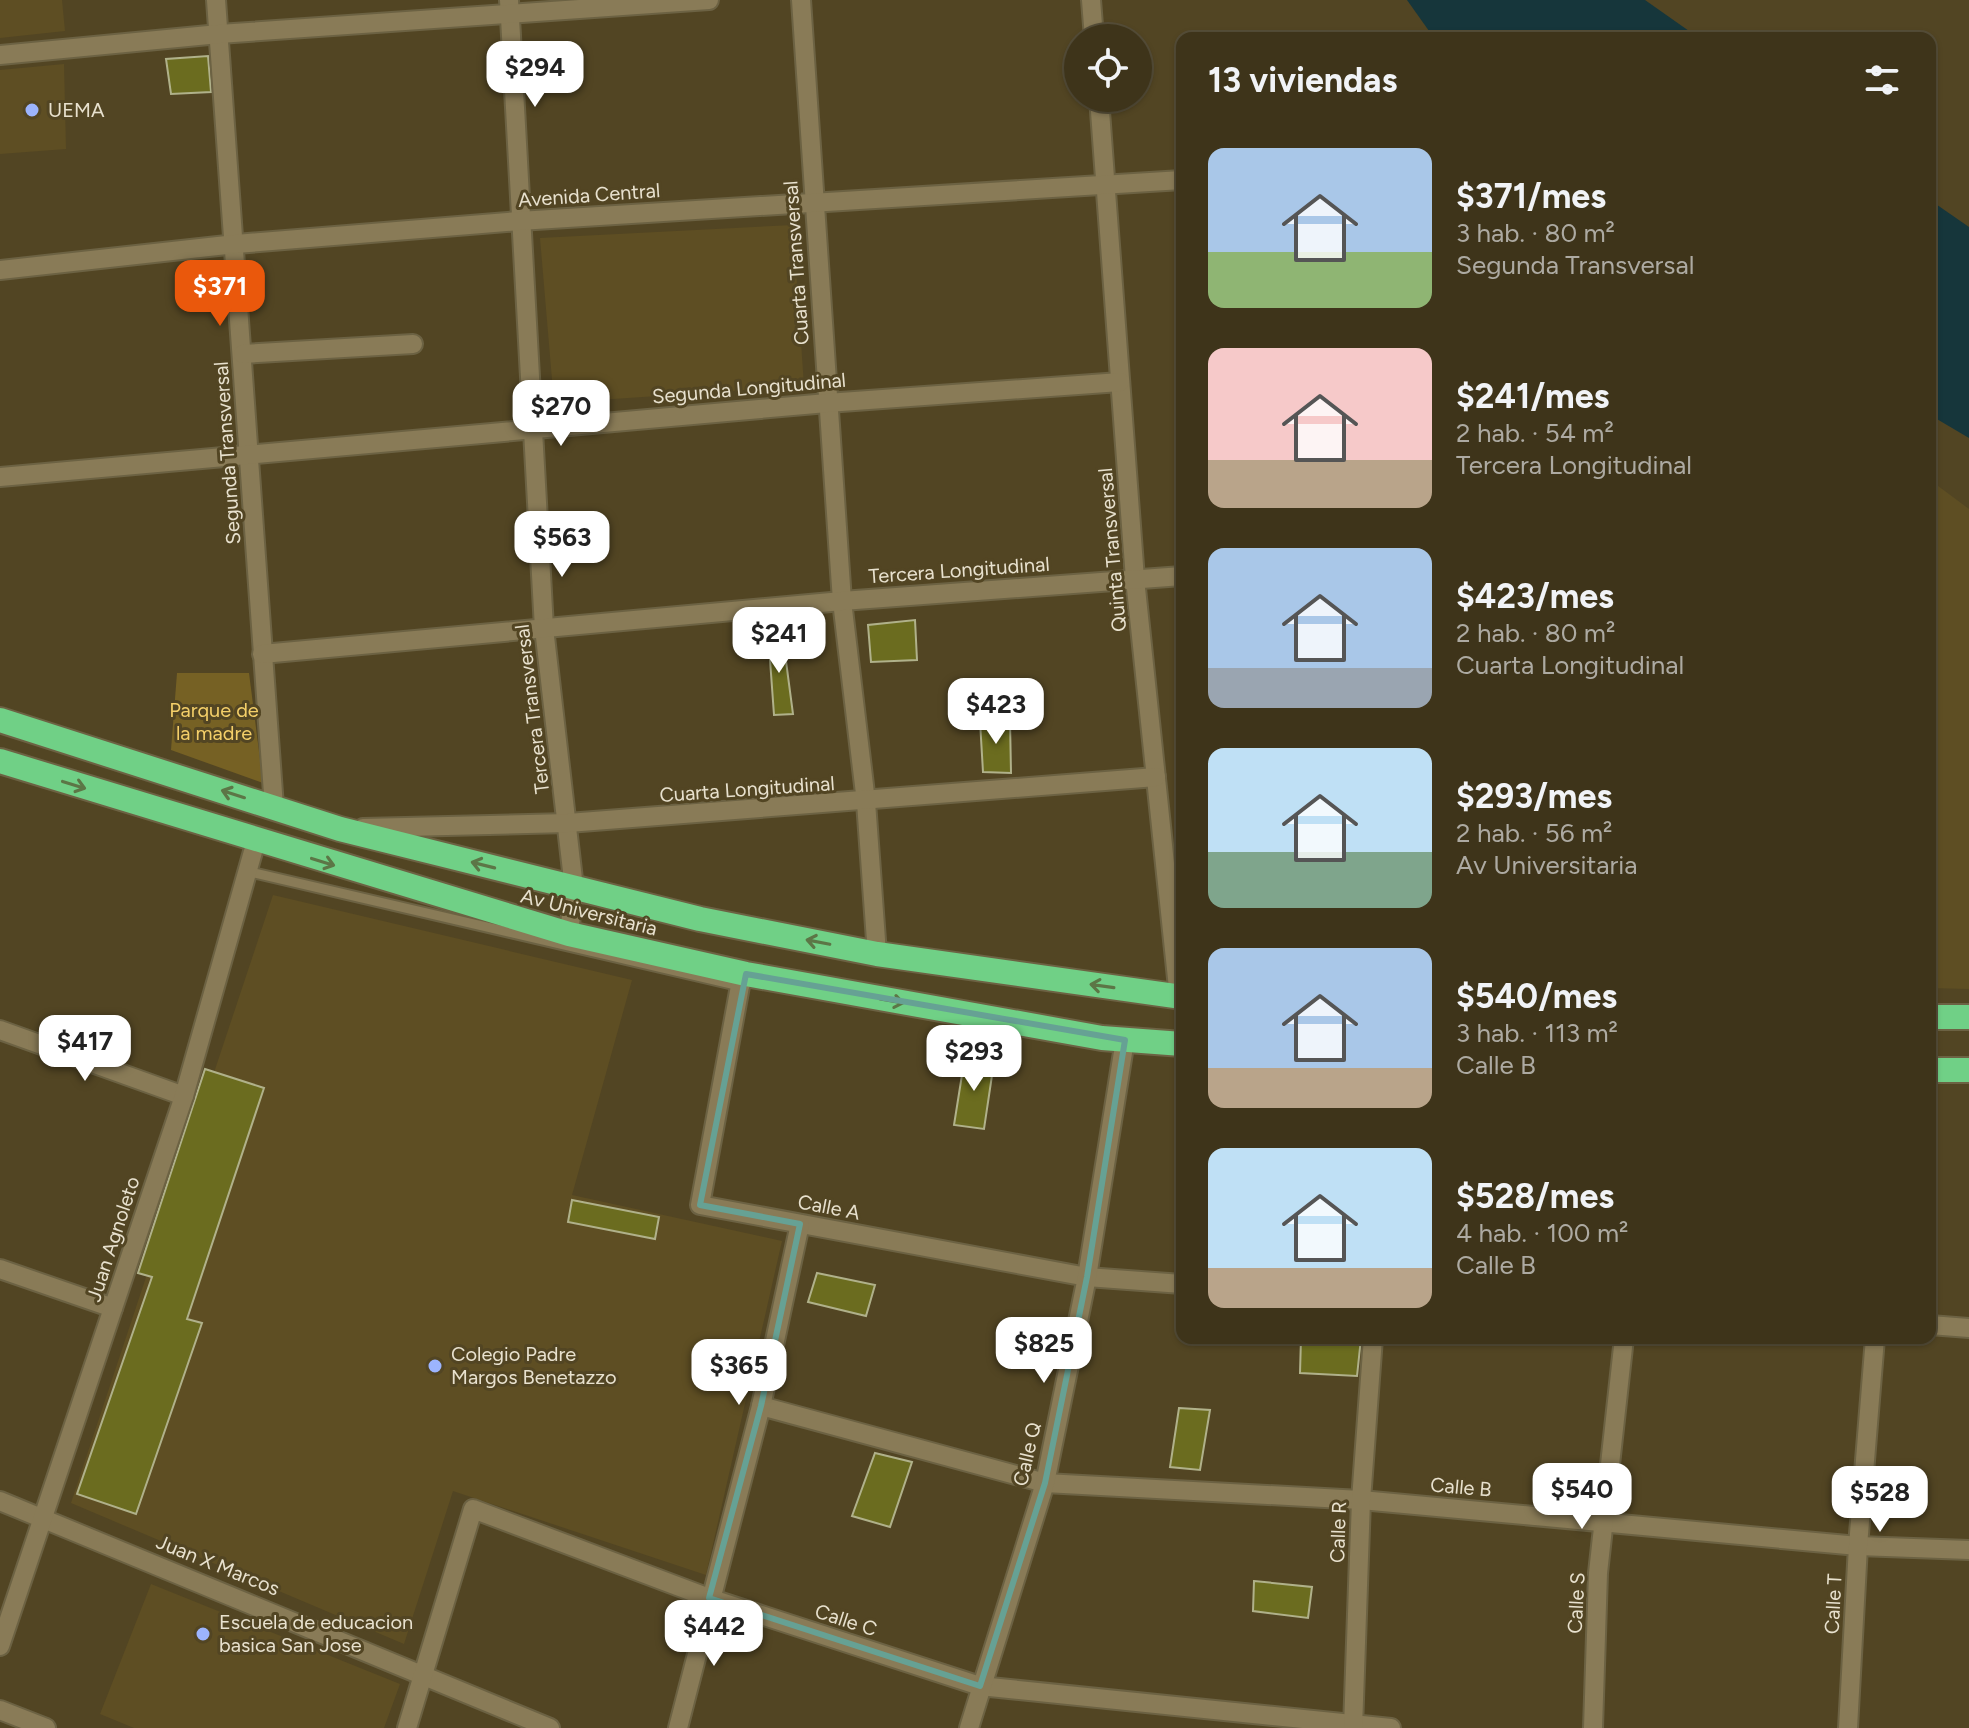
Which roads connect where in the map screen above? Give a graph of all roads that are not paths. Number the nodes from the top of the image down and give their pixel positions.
1 (216, 0) edge
2 (709, 0) edge
3 (801, 0) edge
4 (1091, 0) edge
5 (510, 8) edge
6 (1093, 24) edge
7 (219, 34) junction
8 (0, 55) edge
9 (1100, 112) edge
10 (1176, 180) edge
11 (1106, 186) junction
12 (814, 203) junction
13 (519, 221) junction
14 (236, 244) junction
15 (0, 270) edge
16 (413, 344) dead end
17 (243, 354) junction
18 (1120, 382) junction
19 (827, 403) junction
20 (532, 429) junction
21 (249, 453) junction
22 (0, 477) edge
23 (1176, 576) edge
24 (1135, 579) junction
25 (842, 601) junction
26 (544, 628) junction
27 (262, 654) junction
28 (0, 720) edge
29 (0, 761) edge
30 (1156, 777) junction
31 (866, 802) junction
32 (274, 807) junction
33 (568, 823) junction
34 (340, 829) junction
35 (256, 841) junction
36 (246, 871) junction
37 (574, 888) junction
38 (569, 934) junction
39 (1176, 953) edge
40 (877, 954) junction
41 (743, 980) junction
42 (1176, 996) edge
43 (1936, 1017) edge
44 (1969, 1017) edge
45 (0, 1030) edge
46 (1125, 1040) junction
47 (1176, 1044) edge
48 (1936, 1070) edge
49 (1969, 1070) edge
50 (184, 1096) junction
51 (800, 1224) junction
52 (0, 1269) edge
53 (1087, 1277) junction
54 (1176, 1284) edge
55 (113, 1308) junction
56 (1936, 1325) edge
57 (1969, 1328) edge
58 (1373, 1344) edge
59 (1623, 1344) edge
60 (1875, 1344) edge
61 (761, 1406) junction
62 (1045, 1483) junction
63 (1361, 1500) junction
64 (0, 1501) edge
65 (41, 1516) junction
66 (1604, 1521) junction
67 (1858, 1546) junction
68 (1969, 1550) edge
69 (709, 1598) junction
70 (0, 1646) edge
71 (424, 1674) junction
72 (980, 1686) junction
73 (0, 1710) edge
74 (1353, 1726) edge
75 (46, 1728) edge
76 (407, 1728) edge
77 (550, 1728) edge
78 (678, 1728) edge
79 (969, 1728) edge
80 (1391, 1728) edge
81 (1593, 1728) edge
82 (1848, 1728) edge

1 - 7 street, Segunda Transversal
2 - 5 street
3 - 12 street, Cuarta Transversal
4 - 6 street
5 - 7 street
5 - 13 street, Tercera Transversal
7 - 8 street
7 - 14 street, Segunda Transversal
9 - 11 street, Quinta Transversal
10 - 11 street, Avenida Central
11 - 12 street, Avenida Central
11 - 18 street, Quinta Transversal
12 - 13 street, Avenida Central
12 - 19 street, Cuarta Transversal
13 - 14 street, Avenida Central
13 - 20 street, Tercera Transversal
14 - 15 street, Avenida Central
14 - 17 street, Segunda Transversal
16 - 17 street
17 - 21 street, Segunda Transversal
18 - 19 street, Segunda Longitudinal
18 - 24 street, Quinta Transversal
19 - 20 street, Segunda Longitudinal
19 - 25 street, Cuarta Transversal
20 - 21 street, Segunda Longitudinal
20 - 26 street, Tercera Transversal
21 - 22 street, Segunda Longitudinal
21 - 27 street, Segunda Transversal
23 - 24 street, Tercera Longitudinal
24 - 25 street, Tercera Longitudinal
24 - 30 street, Quinta Transversal
25 - 26 street, Tercera Longitudinal
25 - 31 street, Cuarta Transversal
26 - 27 street, Tercera Longitudinal
26 - 33 street, Tercera Transversal
27 - 32 street, Segunda Transversal
32 -> 28 highway, Av Universitaria
29 -> 35 highway, Av Universitaria
30 - 31 street, Cuarta Longitudinal
30 - 39 street, Quinta Transversal
31 - 33 street, Cuarta Longitudinal
31 - 40 street, Cuarta Transversal
32 - 34 highway, Av Universitaria
33 - 34 street, Cuarta Longitudinal
33 - 37 street, Tercera Transversal
37 -> 34 highway, Av Universitaria
35 - 36 street, Juan Agnoleto
35 -> 38 highway, Av Universitaria
36 - 41 lane
36 - 50 street, Juan Agnoleto
37 - 38 street, Tercera Transversal
40 -> 37 highway, Av Universitaria
38 - 41 highway, Av Universitaria
42 -> 40 highway, Av Universitaria
41 -> 46 highway, Av Universitaria
41 - 51 street, Calle A
43 - 44 highway
45 - 50 street
46 - 47 highway, Av Universitaria
46 - 53 street, Calle Q
48 - 49 highway
50 - 55 street, Juan Agnoleto
51 - 53 street, Calle A
51 - 61 street
52 - 55 street
53 - 54 street, Calle A
53 - 62 street, Calle Q
55 - 65 street, Juan Agnoleto
56 - 57 street
58 - 63 street, Calle R
59 - 66 street, Calle S
60 - 67 street, Calle T
61 - 62 street, Calle B
61 - 69 street
62 - 63 street, Calle B
62 - 72 street, Calle Q
63 - 66 street, Calle B
63 - 74 street, Calle R
64 - 65 street, Juan X Marcos
65 - 70 street, Juan Agnoleto
65 - 71 street, Juan X Marcos
66 - 67 street, Calle B
66 - 81 street, Calle S
67 - 68 street, Calle B
67 - 82 street, Calle T
69 - 71 street, Calle C
69 - 72 street, Calle C
69 - 78 street
71 - 76 street
71 - 77 street, Juan X Marcos
72 - 74 street, Calle C
72 - 79 street, Calle Q
73 - 75 street
74 - 80 street, Calle C

